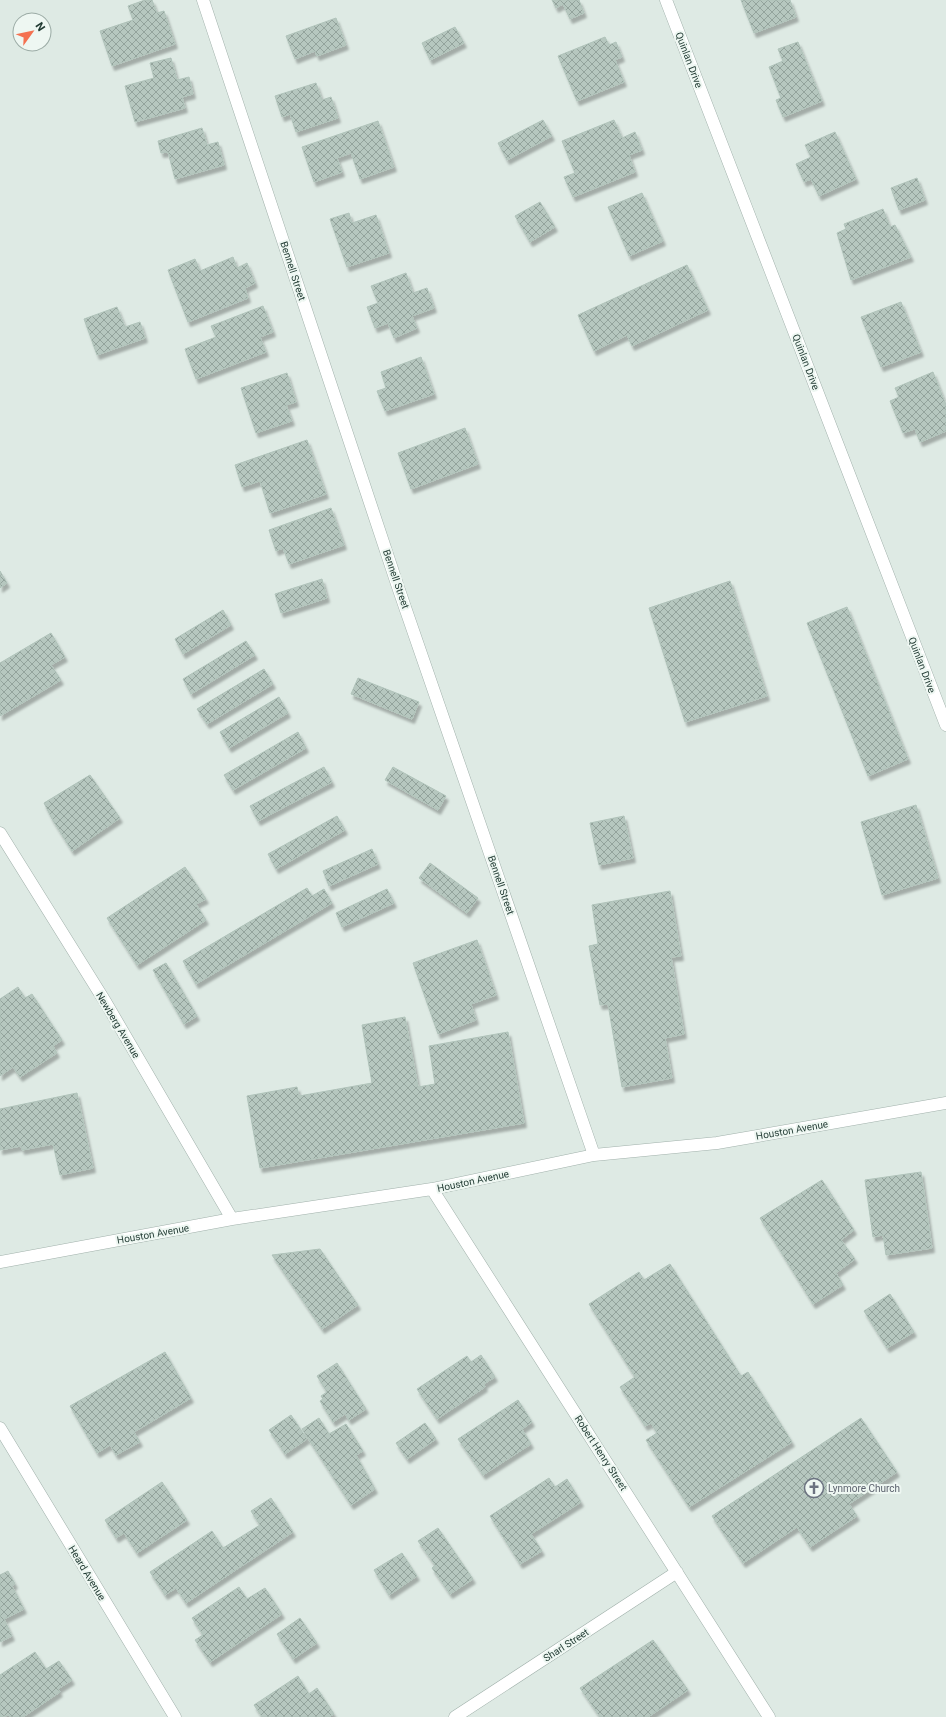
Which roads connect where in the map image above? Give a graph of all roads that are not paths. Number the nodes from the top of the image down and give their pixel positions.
1 (203, 0) edge
2 (666, 0) edge
3 (946, 725) edge
4 (0, 833) edge
5 (946, 1103) edge
6 (594, 1156) junction
7 (432, 1189) junction
8 (232, 1219) junction
9 (0, 1262) edge
10 (0, 1428) edge
11 (677, 1572) junction
12 (174, 1717) edge
13 (455, 1717) edge
14 (768, 1717) edge

1 - 6 street, Bennell Street
2 - 3 street, Quinlan Drive
4 - 8 street, Newberg Avenue
5 - 6 street, Houston Avenue
6 - 7 street, Houston Avenue
7 - 8 street, Houston Avenue
7 - 11 street, Robert Henry Street
8 - 9 street, Houston Avenue
10 - 12 street, Heard Avenue
11 - 13 street, Sharl Street
11 - 14 street, Robert Henry Street

